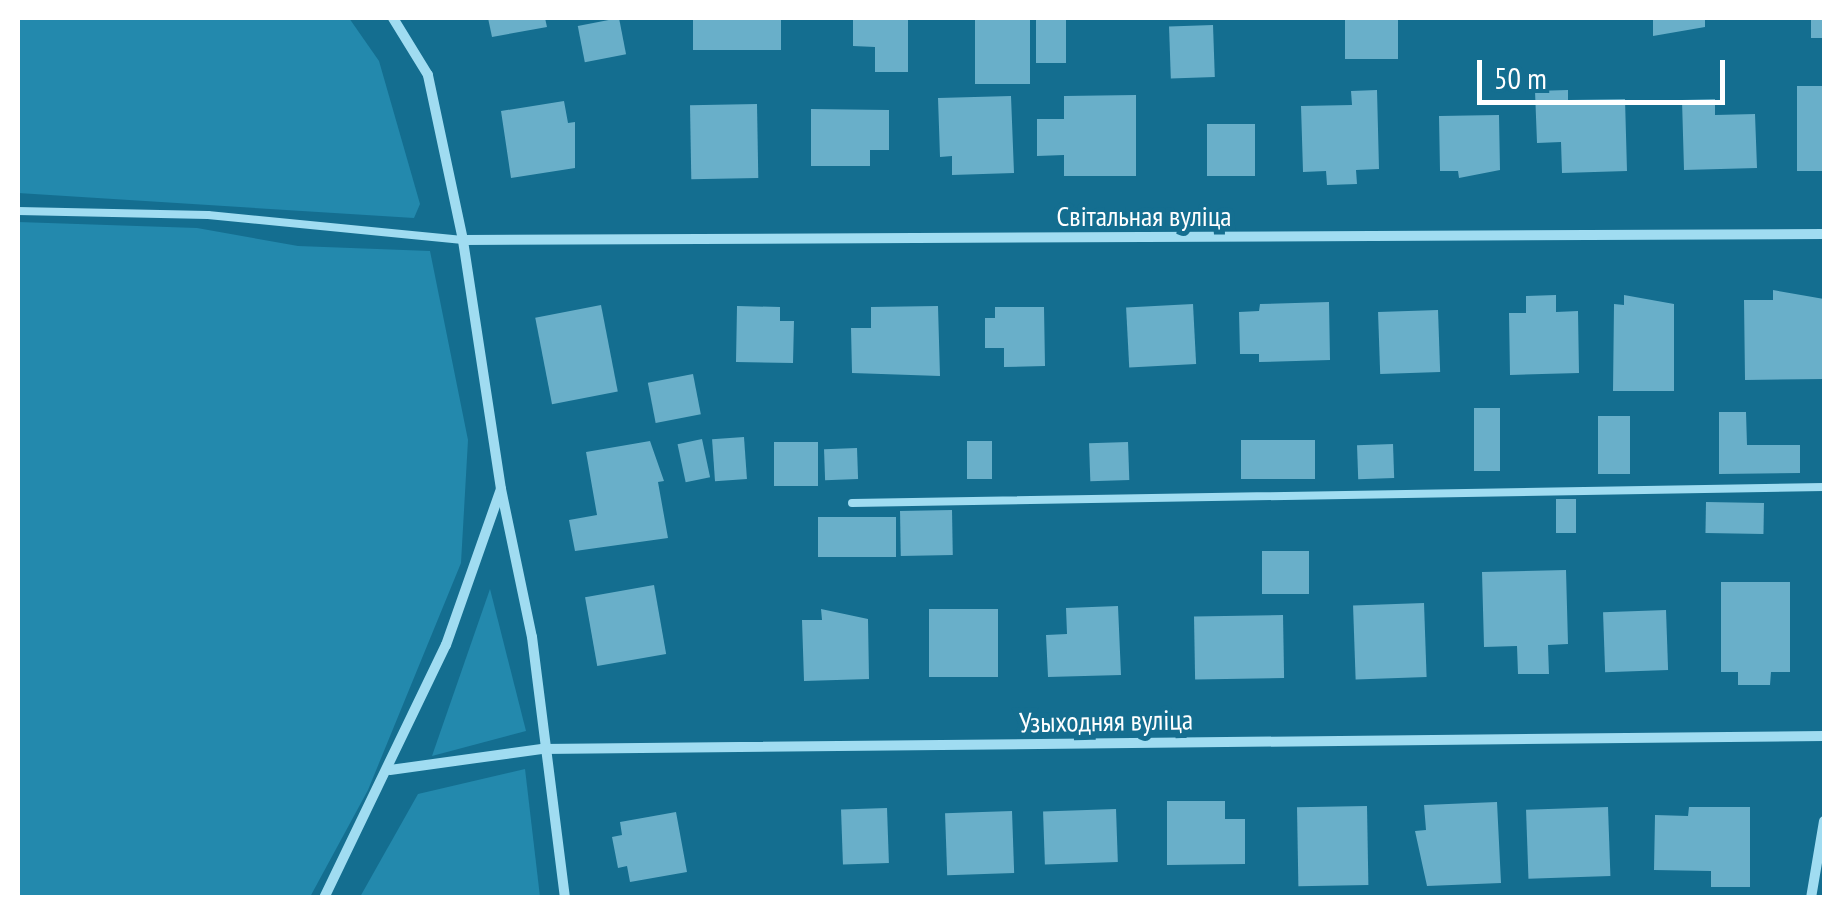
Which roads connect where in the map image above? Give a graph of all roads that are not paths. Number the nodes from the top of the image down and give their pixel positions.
1 (392, 18) edge
2 (18, 211) edge
3 (1824, 234) edge
4 (463, 240) junction
5 (1824, 487) edge
6 (501, 488) junction
7 (852, 504) dead end
8 (1824, 736) edge
9 (542, 749) junction
10 (390, 770) junction
11 (1824, 821) edge
12 (324, 898) edge
13 (564, 898) edge
14 (1811, 898) edge

1 - 4 street
2 - 4 lane
3 - 4 street, Світальная вуліца
4 - 6 street
5 - 7 lane
6 - 9 street
6 - 10 street
8 - 9 street, Узыходняя вуліца
9 - 10 street, Узыходняя вуліца
9 - 13 street
10 - 12 street
11 - 14 street

